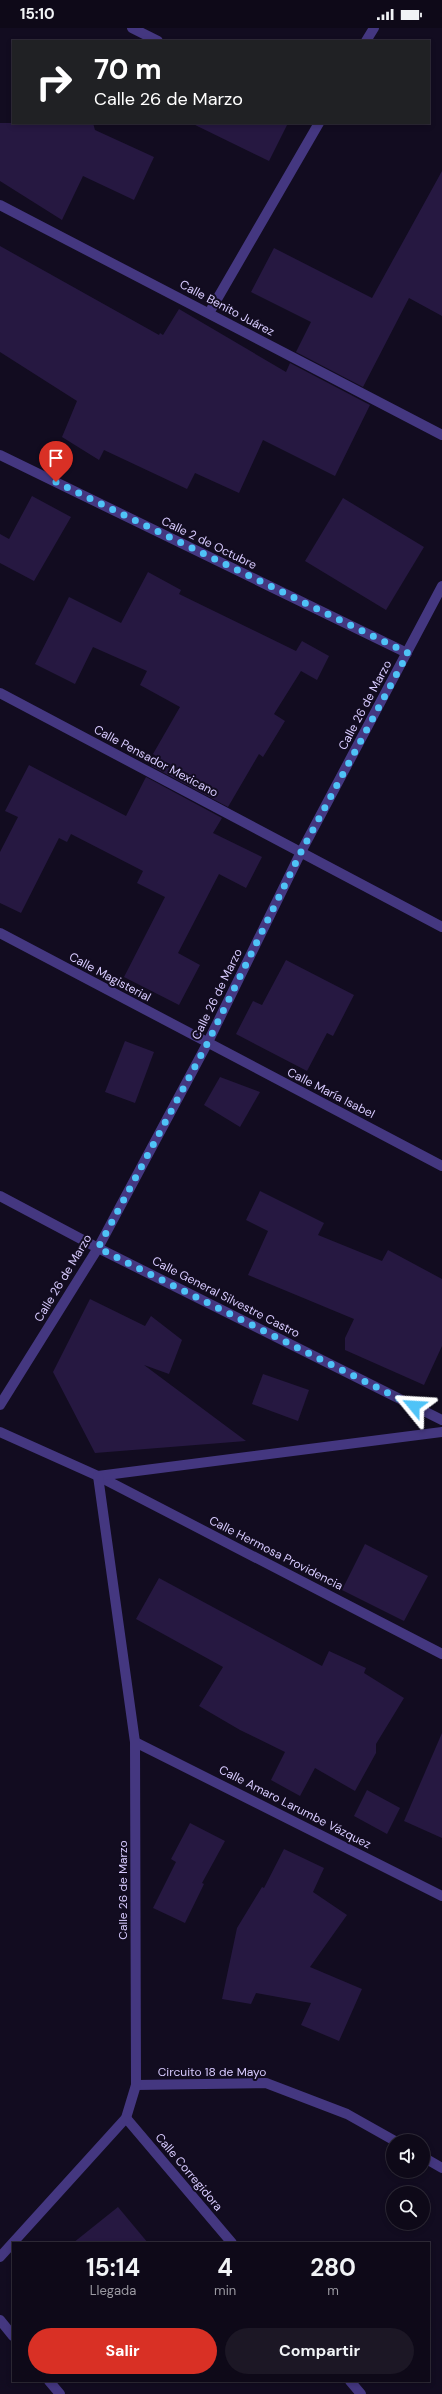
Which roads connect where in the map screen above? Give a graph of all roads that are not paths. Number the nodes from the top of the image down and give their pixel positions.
1 (132, 28) edge
2 (374, 28) edge
3 (156, 40) edge
4 (367, 40) edge
5 (318, 124) edge
6 (0, 205) edge
7 (209, 313) junction
8 (442, 435) edge
9 (0, 455) edge
10 (442, 586) edge
11 (408, 653) junction
12 (0, 694) edge
13 (301, 852) junction
14 (442, 927) edge
15 (0, 933) edge
16 (207, 1044) junction
17 (442, 1166) edge
18 (0, 1196) edge
19 (98, 1248) junction
20 (0, 1405) edge
21 (442, 1420) edge
22 (0, 1432) edge
23 (442, 1432) edge
24 (98, 1476) junction
25 (442, 1654) edge
26 (135, 1742) junction
27 (442, 1896) edge
28 (136, 2085) junction
29 (126, 2118) junction
30 (386, 2136) edge
31 (430, 2161) edge
32 (442, 2168) edge
33 (14, 2242) edge
34 (231, 2242) edge
35 (12, 2244) edge
36 (0, 2257) edge
37 (0, 2320) edge
38 (12, 2335) edge
39 (50, 2382) edge
40 (351, 2382) edge
41 (60, 2394) edge
42 (361, 2394) edge

1 - 3 street
2 - 4 street
5 - 7 street
6 - 7 street, Calle Benito Juárez
7 - 8 street, Calle Benito Juárez
9 - 11 street, Calle 2 de Octubre
10 - 11 street, Calle 26 de Marzo
11 - 13 street, Calle 26 de Marzo
12 - 13 street, Calle Pensador Mexicano
13 - 14 street, Calle Pensador Mexicano
13 - 16 street, Calle 26 de Marzo
15 - 16 street, Calle Magisterial
16 - 17 street, Calle María Isabel
16 - 19 street, Calle 26 de Marzo
18 - 19 street, Calle General Silvestre Castro
19 - 20 street, Calle 26 de Marzo
19 - 21 street, Calle General Silvestre Castro
22 - 24 street, Calle Hermosa Providencia
23 - 24 street
24 - 25 street, Calle Hermosa Providencia
24 - 26 street, Calle 26 de Marzo
26 - 27 street, Calle Amaro Larumbe Vázquez
26 - 28 street, Calle 26 de Marzo
28 - 29 street, Calle 26 de Marzo
28 - 30 street, Circuito 18 de Mayo
29 - 33 street, Calle 26 de Marzo
29 - 34 street, Calle Corregidora
31 - 32 street
35 - 36 street, Calle 26 de Marzo
37 - 38 street
39 - 41 street
40 - 42 street

